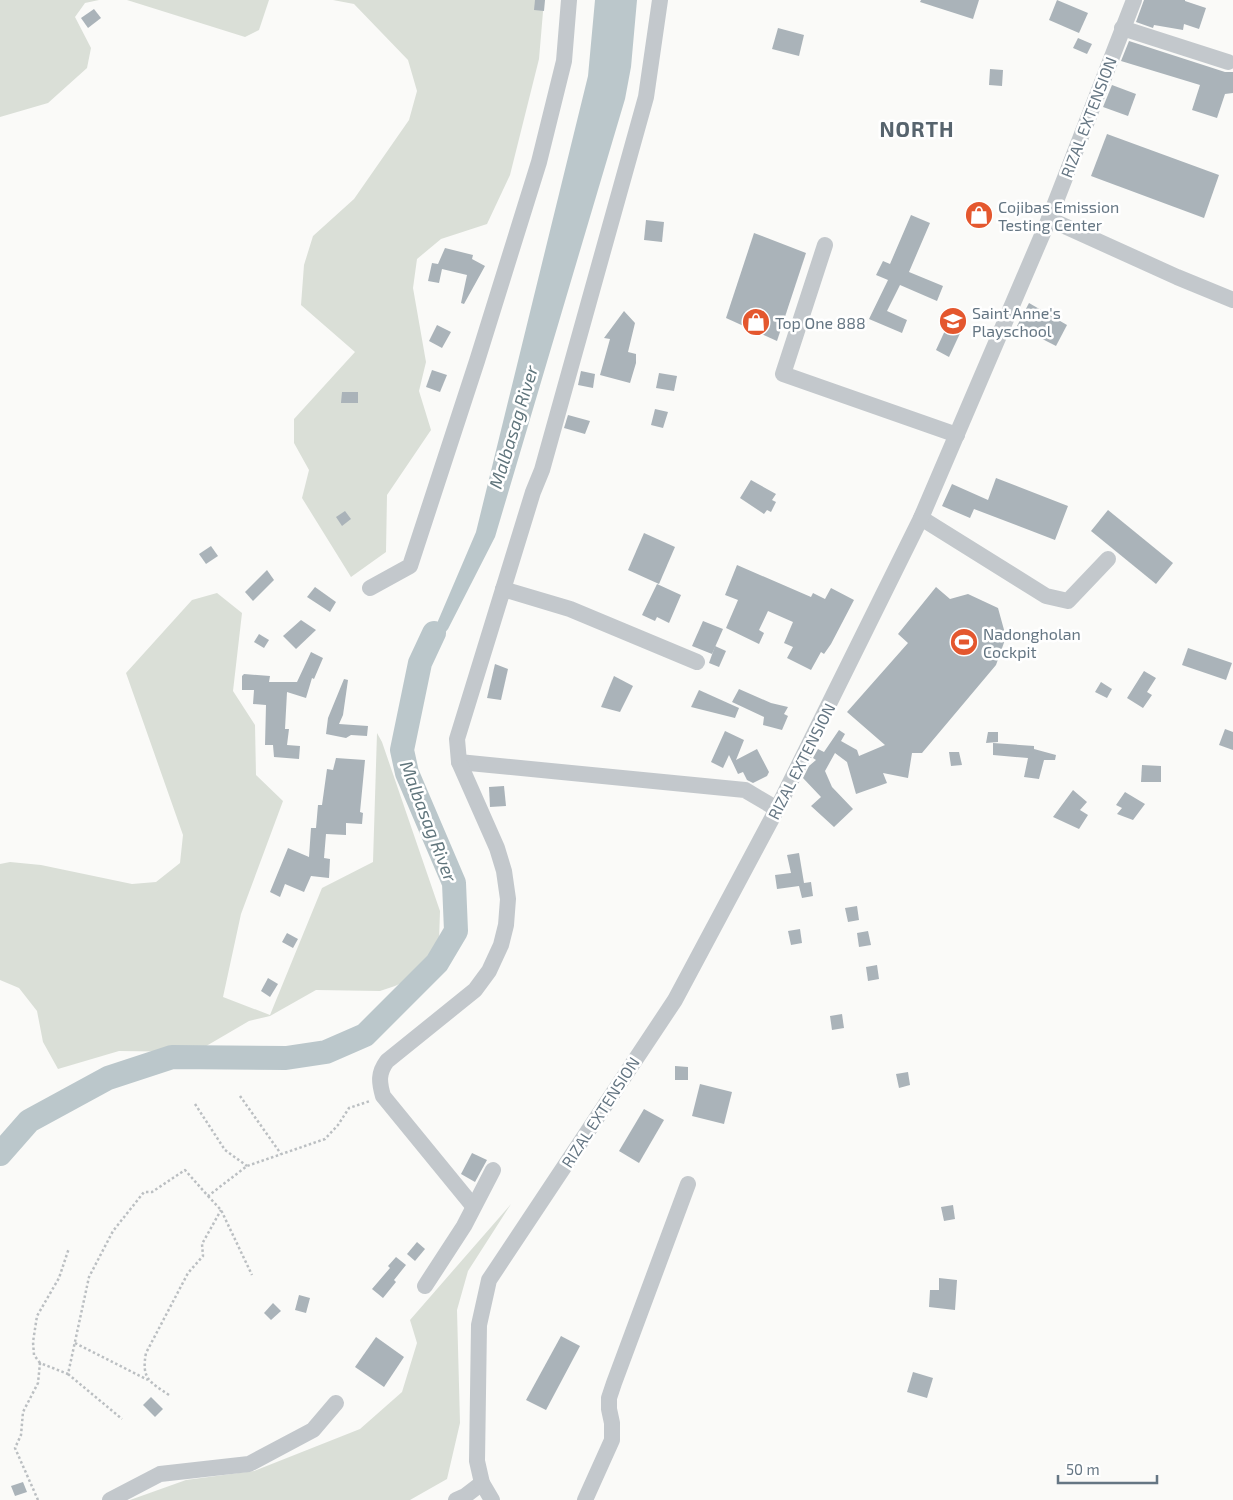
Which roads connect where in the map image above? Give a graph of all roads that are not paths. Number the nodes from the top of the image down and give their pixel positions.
1 (569, 0) edge
2 (660, 0) edge
3 (1134, 0) edge
4 (1122, 28) junction
5 (1228, 62) dead end
6 (1049, 219) junction
7 (825, 245) dead end
8 (1233, 300) edge
9 (957, 435) junction
10 (921, 518) junction
11 (1108, 559) dead end
12 (370, 588) dead end
13 (503, 589) junction
14 (697, 662) dead end
15 (458, 762) junction
16 (777, 809) junction
17 (493, 1170) dead end
18 (688, 1184) dead end
19 (473, 1206) junction
20 (425, 1286) dead end
21 (336, 1402) dead end
22 (482, 1484) junction
23 (110, 1500) edge
24 (456, 1500) edge
25 (492, 1500) edge
26 (585, 1500) edge

1 - 12 street
2 - 13 street
3 - 4 street, RIZAL EXTENSION
4 - 5 street
4 - 6 street, RIZAL EXTENSION
6 - 8 street
6 - 9 street, RIZAL EXTENSION
7 - 9 street
9 - 10 street, RIZAL EXTENSION
10 - 11 street
10 - 16 street, RIZAL EXTENSION
13 - 14 street
13 - 15 street
15 - 16 street
15 - 19 street
16 - 22 street, RIZAL EXTENSION
17 - 19 street
18 - 26 street
19 - 20 street
21 - 23 street
22 - 24 street
22 - 25 street, RIZAL EXTENSION

